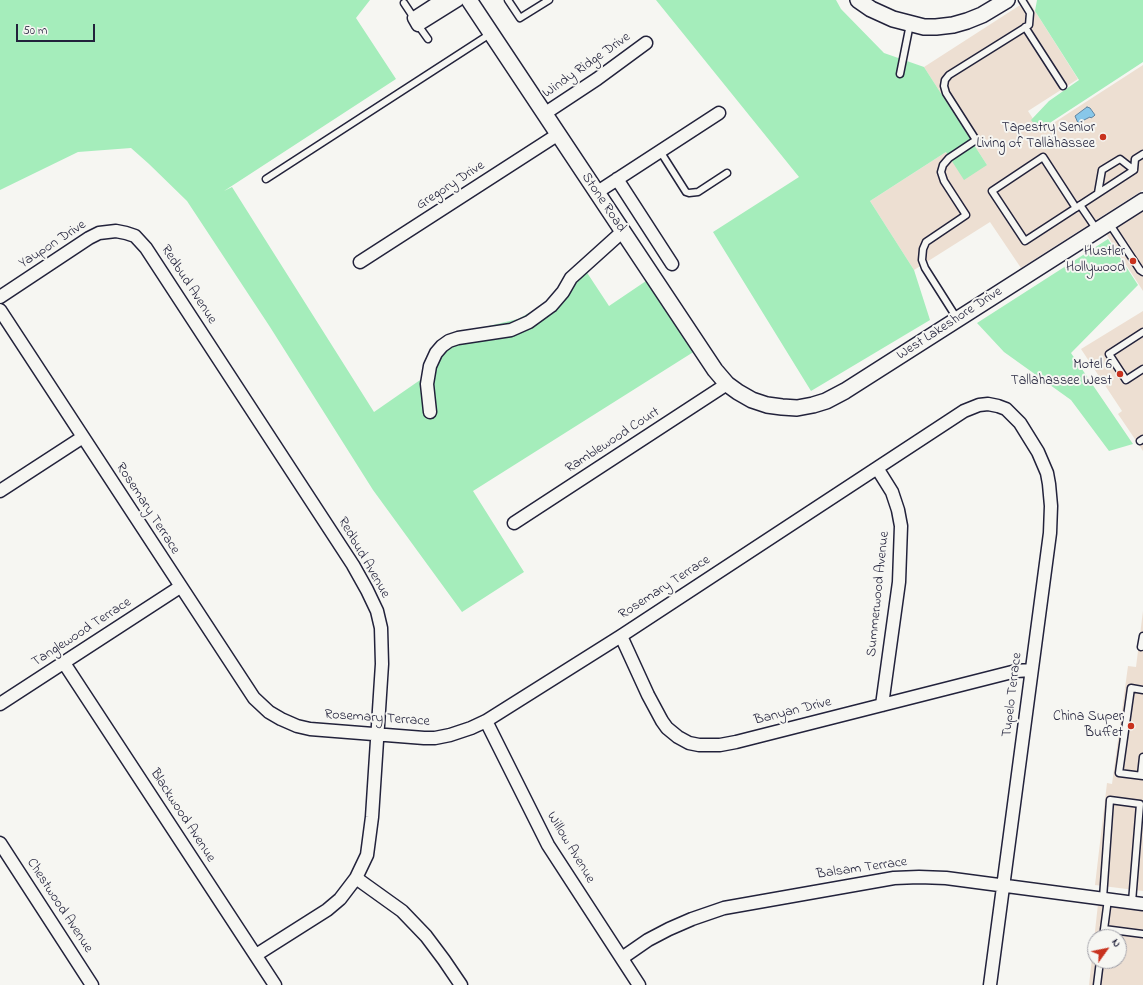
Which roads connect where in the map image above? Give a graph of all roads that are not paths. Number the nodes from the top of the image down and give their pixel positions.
1 (442, 0) edge
2 (458, 0) edge
3 (469, 0) edge
4 (508, 0) edge
5 (549, 0) edge
6 (858, 0) edge
7 (1007, 0) edge
8 (1022, 0) edge
9 (404, 3) dead end
10 (416, 22) junction
11 (908, 23) junction
12 (1025, 27) junction
13 (490, 34) junction
14 (428, 39) dead end
15 (646, 43) dead end
16 (900, 74) dead end
17 (1063, 86) dead end
18 (719, 113) dead end
19 (544, 114) junction
20 (557, 134) junction
21 (660, 151) junction
22 (1143, 154) edge
23 (1134, 170) junction
24 (727, 173) dead end
25 (266, 179) dead end
26 (617, 179) junction
27 (596, 193) junction
28 (1098, 193) junction
29 (1143, 201) edge
30 (1078, 206) junction
31 (1103, 227) junction
32 (622, 232) junction
33 (126, 233) joint
34 (360, 262) dead end
35 (672, 264) dead end
36 (1143, 272) edge
37 (0, 297) edge
38 (0, 310) edge
39 (958, 320) junction
40 (1143, 332) edge
41 (1143, 369) edge
42 (727, 384) junction
43 (746, 397) joint
44 (430, 412) dead end
45 (1015, 417) joint
46 (83, 437) junction
47 (877, 468) junction
48 (0, 491) edge
49 (514, 523) dead end
50 (180, 587) junction
51 (621, 636) junction
52 (1143, 636) edge
53 (1141, 647) dead end
54 (64, 663) junction
55 (1031, 670) junction
56 (1143, 690) edge
57 (0, 704) edge
58 (882, 705) junction
59 (486, 721) junction
60 (378, 735) junction
61 (1143, 756) edge
62 (1142, 776) edge
63 (0, 843) edge
64 (356, 878) junction
65 (1003, 885) junction
66 (1105, 899) junction
67 (1137, 903) edge
68 (1104, 929) edge
69 (1127, 932) edge
70 (1143, 934) edge
71 (256, 955) junction
72 (622, 958) junction
73 (1099, 969) edge
74 (92, 985) edge
75 (275, 985) edge
76 (461, 985) edge
77 (639, 985) edge
78 (990, 985) edge
79 (1097, 985) edge

1 - 10 street
2 - 10 street
3 - 13 street, Stone Road
4 - 5 lane
6 - 11 street
7 - 11 street
8 - 12 lane
9 - 10 lane
10 - 14 lane
11 - 16 lane
12 - 17 lane
12 - 39 lane
13 - 19 street, Stone Road
13 - 25 lane
15 - 19 street, Windy Ridge Drive
18 - 21 street
19 - 20 street, Stone Road
20 - 27 street, Stone Road
20 - 34 street, Gregory Drive
21 - 24 lane
21 - 26 street
22 - 23 lane
23 - 28 lane
23 - 28 lane
26 - 27 street
26 - 35 street
27 - 32 street, Stone Road
28 - 30 lane
29 - 31 street, West Lakeshore Drive
30 - 30 lane
30 - 31 lane
31 - 36 lane
31 - 39 street, West Lakeshore Drive
32 - 42 street, Stone Road
32 - 44 street
33 - 37 street, Yaupon Drive
33 - 60 street, Redbud Avenue
38 - 46 street, Rosemary Terrace
39 - 43 street, West Lakeshore Drive
40 - 41 lane
42 - 43 street, Stone Road
42 - 49 street, Ramblewood Court
45 - 47 street, Rosemary Terrace
45 - 55 street, Tupelo Terrace
46 - 48 street
46 - 50 street, Rosemary Terrace
47 - 51 street, Rosemary Terrace
47 - 58 street, Summerwood Avenue
50 - 54 street, Tanglewood Terrace
50 - 60 street, Rosemary Terrace
51 - 58 street, Banyan Drive
51 - 59 street, Rosemary Terrace
52 - 53 lane
54 - 57 street, Tanglewood Terrace
54 - 71 street, Blackwood Avenue
55 - 58 street, Banyan Drive
55 - 65 street, Tupelo Terrace
56 - 62 lane
59 - 60 street, Rosemary Terrace
59 - 72 street, Willow Avenue
60 - 64 street, Redbud Avenue
61 - 62 lane
63 - 74 street, Chestwood Avenue
64 - 71 street, Redbud Avenue
64 - 76 street
65 - 66 street, Balsam Terrace
65 - 72 street, Balsam Terrace
65 - 78 street, Tupelo Terrace
66 - 67 street, Balsam Terrace
66 - 67 lane
66 - 68 lane
69 - 70 lane
71 - 75 street, Blackwood Avenue
72 - 77 street, Willow Avenue
73 - 79 lane

